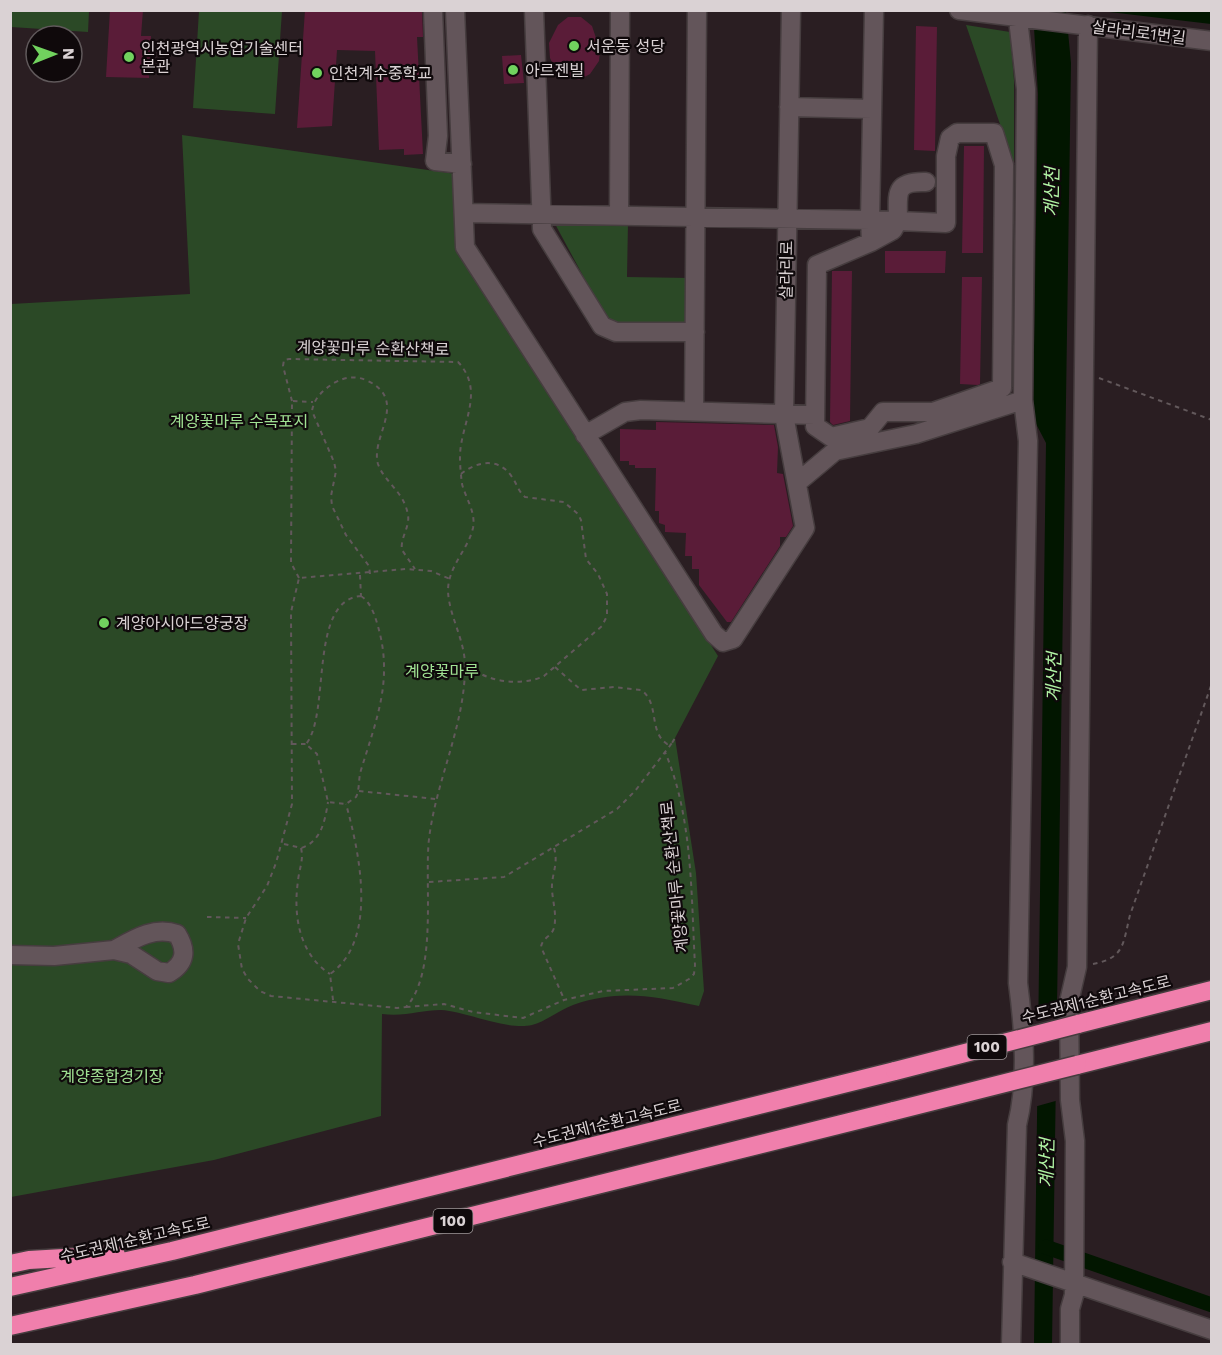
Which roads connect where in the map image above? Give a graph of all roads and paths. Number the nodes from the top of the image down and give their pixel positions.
1 (434, 10) edge
2 (455, 10) edge
3 (534, 10) edge
4 (620, 10) edge
5 (697, 10) edge
6 (791, 10) edge
7 (873, 10) edge
8 (959, 10) edge
9 (1023, 19) junction
10 (1089, 25) junction
11 (1212, 40) edge
12 (789, 107) junction
13 (872, 109) junction
14 (462, 164) junction
15 (926, 182) dead end
16 (464, 213) junction
17 (541, 214) junction
18 (619, 216) junction
19 (696, 217) junction
20 (787, 218) junction
21 (870, 220) junction
22 (898, 221) junction
23 (871, 242) junction
24 (695, 332) junction
25 (1084, 373) junction
26 (1023, 400) junction
27 (292, 401) junction
28 (313, 402) junction
29 (694, 411) junction
30 (784, 415) junction
31 (815, 415) junction
32 (1212, 420) edge
33 (585, 435) junction
34 (461, 474) junction
35 (798, 482) junction
36 (415, 570) junction
37 (370, 574) junction
38 (360, 575) junction
39 (299, 578) junction
40 (450, 579) junction
41 (361, 596) junction
42 (465, 662) junction
43 (555, 667) junction
44 (1212, 683) edge
45 (675, 738) dead end
46 (672, 743) junction
47 (292, 744) junction
48 (306, 744) junction
49 (665, 753) junction
50 (359, 791) junction
51 (436, 799) junction
52 (328, 802) junction
53 (345, 804) junction
54 (282, 844) junction
55 (301, 848) junction
56 (554, 848) junction
57 (429, 882) junction
58 (207, 917) dead end
59 (246, 918) junction
60 (114, 950) dead end
61 (10, 955) edge
62 (1077, 967) junction
63 (330, 974) junction
64 (1212, 990) edge
65 (564, 1000) junction
66 (333, 1001) junction
67 (406, 1007) junction
68 (1212, 1031) edge
69 (172, 1251) junction
70 (1014, 1262) junction
71 (10, 1264) edge
72 (1072, 1277) junction
73 (10, 1287) edge
74 (10, 1326) edge
75 (1212, 1330) edge
76 (1011, 1344) edge
77 (1070, 1344) edge

1 - 14 street
2 - 14 street
3 - 17 street
4 - 18 street
5 - 19 street
6 - 12 street, 살라리로
7 - 13 street
8 - 9 street, 살라리로1번길
9 - 10 street, 살라리로1번길
9 - 26 street
10 - 11 street, 살라리로1번길
10 - 25 street
12 - 13 street
12 - 20 street, 살라리로
13 - 21 street
14 - 16 street
15 - 22 street
16 - 17 street
16 - 33 street
17 - 18 street
17 - 24 street
18 - 19 street
19 - 20 street
19 - 24 street
20 - 21 street
20 - 30 street, 살라리로
21 - 22 street
21 - 23 street
22 - 23 street
22 - 31 street
23 - 31 street
24 - 29 street
25 - 32 path
25 - 62 street
26 - 35 street
26 - 70 street
27 - 28 path
27 - 34 path, 계양꽃마루 순환산책로
27 - 39 path, 계양꽃마루 순환산책로
28 - 36 path, 계양꽃마루 순환산책로
28 - 37 path
29 - 30 street
29 - 33 street
30 - 31 street
30 - 35 street, 살라리로
33 - 35 street, 살라리로
34 - 40 path, 계양꽃마루 순환산책로
34 - 43 path
36 - 37 path
36 - 40 path
37 - 38 path
38 - 39 path
38 - 41 path
39 - 47 path, 계양꽃마루 순환산책로
40 - 42 path, 계양꽃마루 순환산책로
41 - 48 path
41 - 50 path
42 - 43 path
42 - 51 path, 계양꽃마루 순환산책로
43 - 46 path
44 - 62 path
45 - 46 path, 계양꽃마루 순환산책로
46 - 49 path, 계양꽃마루 순환산책로
47 - 48 path
47 - 54 path, 계양꽃마루 순환산책로
48 - 52 path
49 - 56 path, 계양꽃마루 순환산책로
49 - 65 path, 계양꽃마루 순환산책로
50 - 51 path
50 - 53 path
51 - 57 path, 계양꽃마루 순환산책로
52 - 53 path
52 - 55 path
53 - 63 path
54 - 55 path
54 - 59 path, 계양꽃마루 순환산책로
55 - 63 path
56 - 57 path, 계양꽃마루 순환산책로
56 - 65 path
57 - 67 path, 계양꽃마루 순환산책로
58 - 59 path
59 - 66 path, 계양꽃마루 순환산책로
60 - 61 street
62 - 72 street
63 - 66 path
64 - 69 highway, 수도권제1순환고속도로 / 100, bridge
65 - 67 path, 계양꽃마루 순환산책로
66 - 67 path, 계양꽃마루 순환산책로
68 - 74 highway, 100, bridge
69 - 71 highway
69 - 73 highway, 수도권제1순환고속도로 / 100
70 - 72 street
70 - 76 street
72 - 75 street
72 - 77 street

